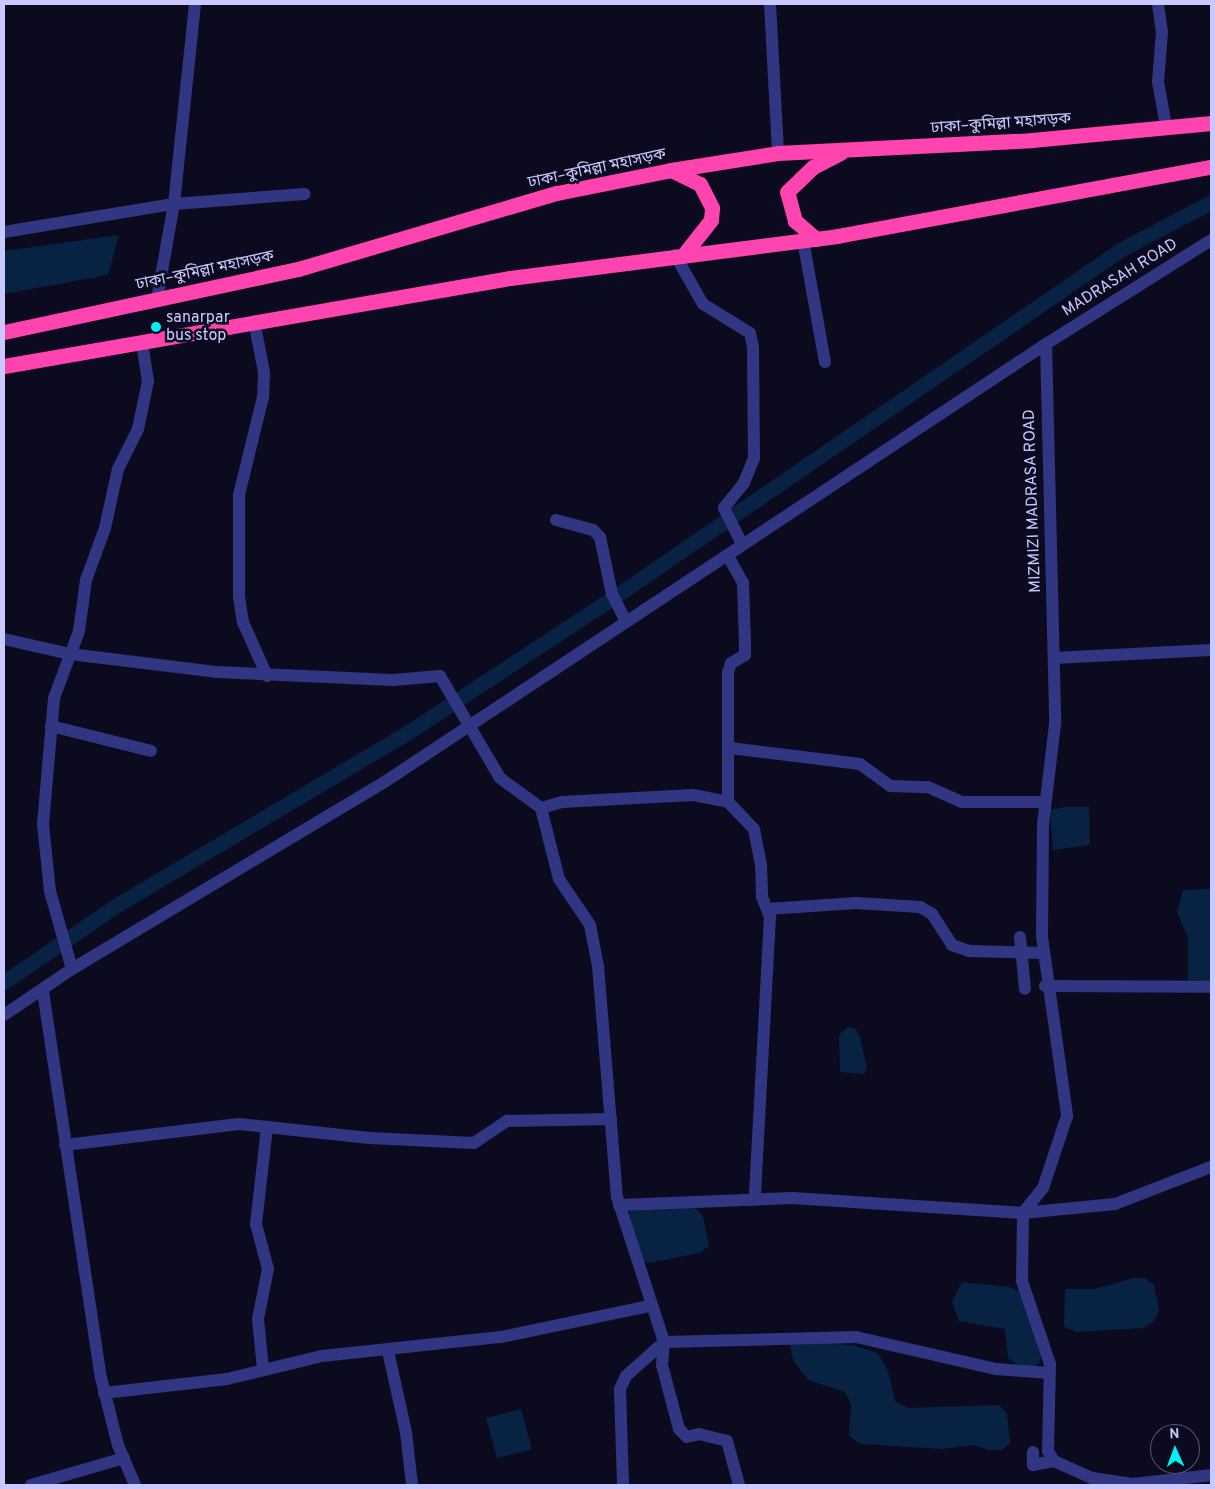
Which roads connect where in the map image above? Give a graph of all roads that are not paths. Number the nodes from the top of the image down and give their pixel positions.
1 (195, 4) edge
2 (770, 4) edge
3 (1158, 4) edge
4 (1211, 123) edge
5 (1166, 126) junction
6 (845, 151) junction
7 (778, 153) junction
8 (1211, 167) edge
9 (671, 170) junction
10 (305, 194) dead end
11 (174, 204) junction
12 (4, 232) edge
13 (809, 239) junction
14 (1211, 240) edge
15 (680, 254) junction
16 (157, 299) junction
17 (254, 321) junction
18 (4, 332) edge
19 (142, 344) junction
20 (1046, 344) junction
21 (825, 362) dead end
22 (4, 366) edge
23 (556, 520) dead end
24 (742, 544) junction
25 (728, 556) junction
26 (626, 622) junction
27 (4, 640) edge
28 (1211, 650) edge
29 (70, 654) junction
30 (1054, 658) junction
31 (267, 676) junction
32 (471, 725) junction
33 (51, 726) junction
34 (730, 748) junction
35 (151, 751) dead end
36 (728, 802) junction
37 (1044, 802) junction
38 (541, 808) junction
39 (768, 909) junction
40 (1020, 937) dead end
41 (1043, 953) junction
42 (1019, 954) junction
43 (72, 969) junction
44 (1045, 986) junction
45 (1211, 987) edge
46 (1025, 989) dead end
47 (43, 991) junction
48 (4, 1015) edge
49 (610, 1119) junction
50 (267, 1127) junction
51 (65, 1145) junction
52 (1211, 1167) edge
53 (755, 1198) junction
54 (619, 1205) junction
55 (1023, 1213) junction
56 (650, 1306) junction
57 (664, 1342) junction
58 (388, 1350) junction
59 (263, 1369) junction
60 (1049, 1373) junction
61 (104, 1393) junction
62 (1033, 1452) dead end
63 (124, 1458) junction
64 (1054, 1461) junction
65 (1211, 1475) edge
66 (31, 1485) edge
67 (135, 1485) edge
68 (412, 1485) edge
69 (623, 1485) edge
70 (739, 1485) edge

1 - 11 street
2 - 7 street
3 - 5 street
4 - 5 highway, ঢাকা–কুমিল্লা মহাসড়ক
5 - 6 highway, ঢাকা–কুমিল্লা মহাসড়ক
6 - 7 highway, ঢাকা–কুমিল্লা মহাসড়ক
6 - 13 highway
7 - 9 highway, ঢাকা–কুমিল্লা মহাসড়ক
8 - 13 highway
9 - 15 highway
9 - 16 highway, ঢাকা–কুমিল্লা মহাসড়ক
10 - 11 street
11 - 12 street
11 - 16 street
13 - 15 highway
13 - 21 street
14 - 20 street, MADRASAH ROAD
15 - 17 highway
15 - 24 street
16 - 18 highway, ঢাকা–কুমিল্লা মহাসড়ক
17 - 19 highway
17 - 31 street
19 - 22 highway
19 - 29 street
20 - 24 street, MADRASAH ROAD
20 - 30 street, MIZMIZI MADRASA ROAD
23 - 26 street
24 - 25 street, MADRASAH ROAD
25 - 26 street, MADRASAH ROAD
25 - 34 street
26 - 32 street, MADRASAH ROAD
27 - 29 street
28 - 30 street
29 - 31 street
29 - 33 street
30 - 37 street, MIZMIZI MADRASA ROAD
31 - 32 street
32 - 38 street
32 - 43 street, MADRASAH ROAD
33 - 35 street
33 - 43 street
34 - 36 street
34 - 37 street
36 - 38 street
36 - 39 street
37 - 41 street, MIZMIZI MADRASA ROAD
38 - 49 street
39 - 42 street
39 - 53 street
40 - 42 street
41 - 42 street
41 - 44 street, MIZMIZI MADRASA ROAD
42 - 46 street
43 - 47 street, MADRASAH ROAD
44 - 45 street
44 - 55 street, MIZMIZI MADRASA ROAD
47 - 48 street, MADRASAH ROAD
47 - 51 street
49 - 50 street
49 - 54 street
50 - 51 street
50 - 59 street
51 - 61 street
52 - 55 street
53 - 54 street
53 - 55 street
54 - 56 street
55 - 60 street
56 - 57 street
56 - 58 street
57 - 60 street
57 - 69 street
57 - 70 street
58 - 59 street
58 - 68 street
59 - 61 street
60 - 64 street
61 - 63 street
62 - 64 street
63 - 66 street
63 - 67 street
64 - 65 street

